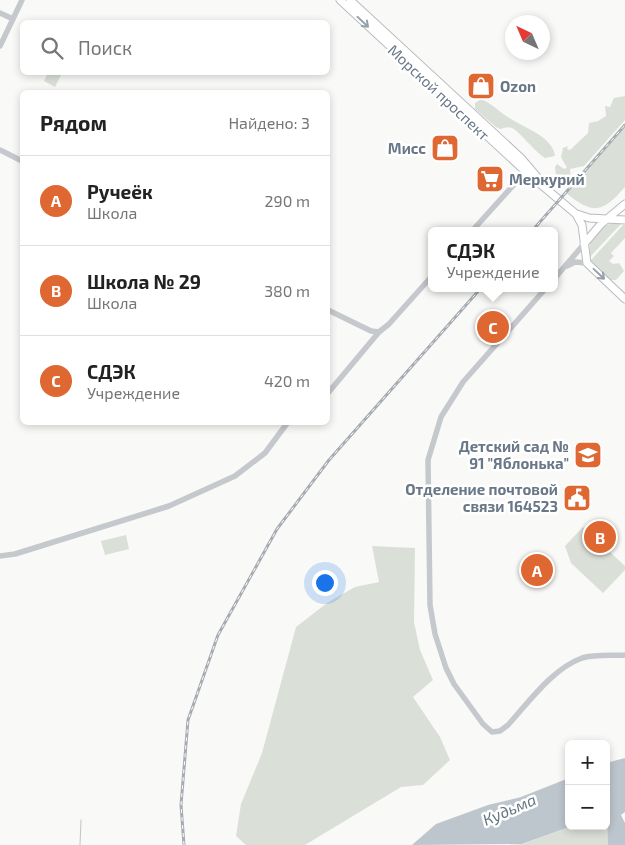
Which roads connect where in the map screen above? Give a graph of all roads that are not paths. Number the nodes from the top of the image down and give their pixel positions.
1 (22, 0) edge
2 (340, 0) edge
3 (353, 5) edge
4 (0, 13) edge
5 (13, 19) junction
6 (0, 46) edge
7 (0, 150) edge
8 (20, 160) edge
9 (528, 170) junction
10 (625, 206) edge
11 (576, 214) junction
12 (610, 218) junction
13 (625, 220) edge
14 (476, 227) edge
15 (584, 244) junction
16 (587, 263) junction
17 (565, 266) junction
18 (558, 274) edge
19 (428, 280) edge
20 (542, 292) edge
21 (625, 299) edge
22 (330, 311) edge
23 (379, 332) junction
24 (330, 391) edge
25 (286, 425) edge
26 (0, 556) edge
27 (625, 655) edge

1 - 5 street
2 - 3 main road, Морской проспект
3 - 9 main road, Морской проспект
4 - 5 street
5 - 6 street
7 - 8 street
9 - 11 main road, Морской проспект
9 - 14 street
10 - 12 main road
11 - 12 main road
11 - 15 main road
12 - 13 main road
12 - 15 main road
15 - 16 main road
15 - 17 street
16 - 17 street
16 -> 21 main road
17 - 18 street
19 - 23 street
20 - 27 street
22 - 23 street
23 - 24 street
25 - 26 street

